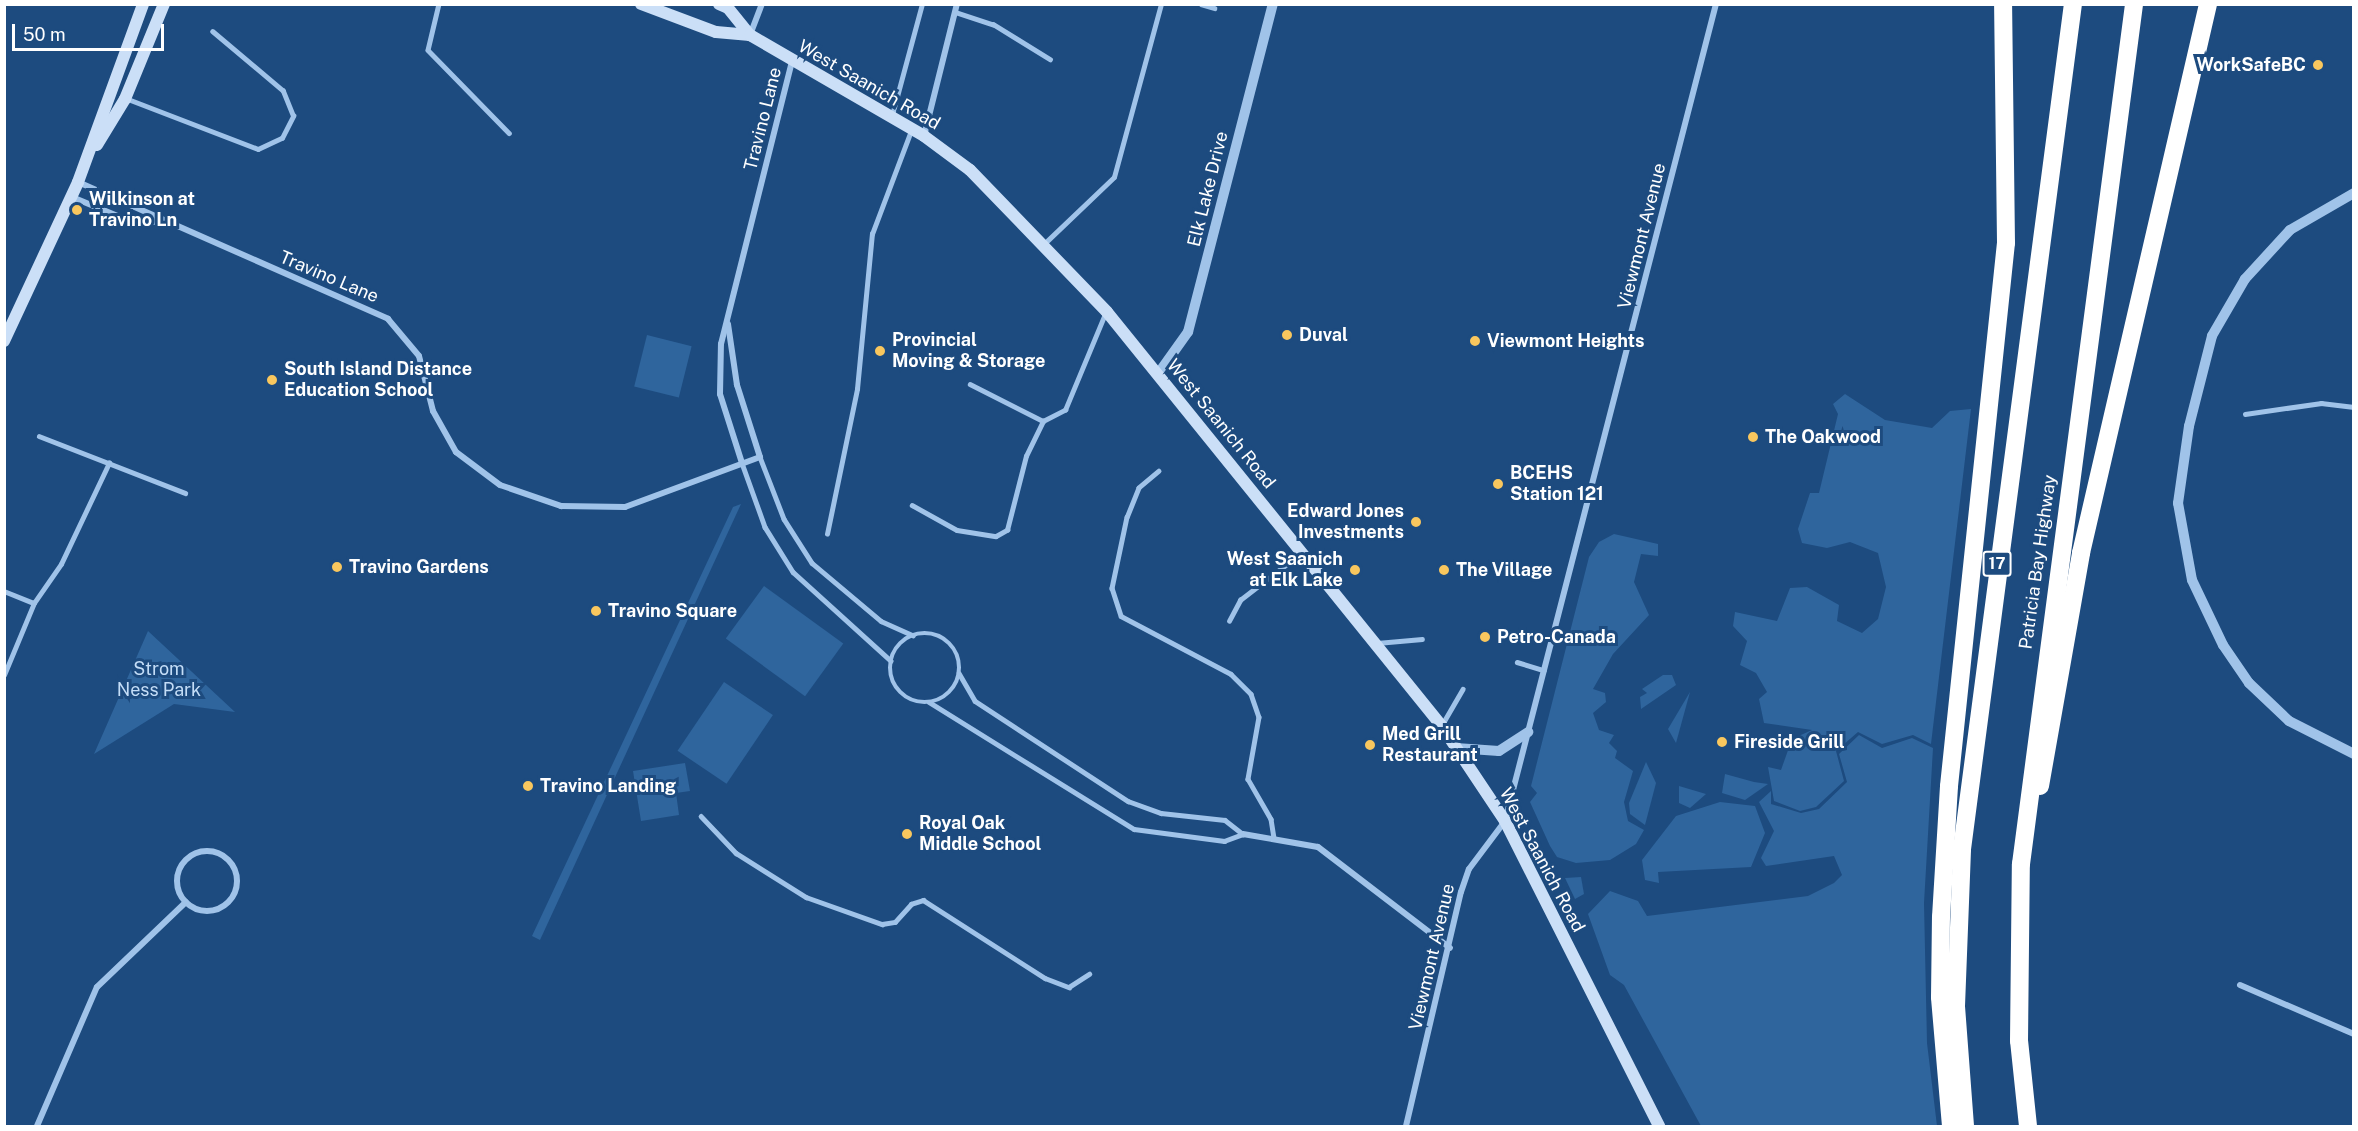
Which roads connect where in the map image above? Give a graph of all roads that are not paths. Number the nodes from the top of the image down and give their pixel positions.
1 (143, 4) edge
2 (164, 4) edge
3 (440, 4) edge
4 (641, 4) edge
5 (718, 4) edge
6 (762, 4) edge
7 (922, 4) edge
8 (957, 4) edge
9 (1161, 4) edge
10 (1201, 4) edge
11 (1273, 4) edge
12 (1716, 4) edge
13 (2003, 4) edge
14 (2073, 4) edge
15 (2134, 4) edge
16 (2208, 4) edge
17 (1214, 8) dead end
18 (955, 12) junction
19 (213, 32) dead end
20 (750, 35) junction
21 (1050, 59) dead end
22 (792, 61) junction
23 (125, 99) junction
24 (891, 118) junction
25 (912, 129) junction
26 (509, 133) dead end
27 (924, 136) junction
28 (85, 163) junction
29 (78, 182) junction
30 (2354, 193) edge
31 (72, 197) junction
32 (165, 222) junction
33 (1045, 243) junction
34 (1107, 312) junction
35 (728, 324) junction
36 (4, 341) edge
37 (1158, 374) junction
38 (970, 384) dead end
39 (2354, 407) edge
40 (2245, 414) dead end
41 (1043, 421) junction
42 (39, 435) dead end
43 (760, 457) junction
44 (109, 463) junction
45 (742, 464) junction
46 (1160, 471) dead end
47 (185, 493) dead end
48 (912, 505) dead end
49 (827, 534) dead end
50 (1301, 553) junction
51 (4, 591) edge
52 (34, 603) junction
53 (1229, 621) dead end
54 (913, 635) junction
55 (1422, 639) dead end
56 (1374, 644) junction
57 (891, 662) junction
58 (1517, 662) dead end
59 (1544, 670) junction
60 (959, 673) junction
61 (4, 675) edge
62 (1463, 689) dead end
63 (929, 702) junction
64 (1441, 725) junction
65 (1528, 732) junction
66 (1456, 748) junction
67 (2354, 754) edge
68 (701, 816) dead end
69 (1505, 821) junction
70 (1243, 834) junction
71 (1274, 838) junction
72 (2021, 864) junction
73 (186, 902) junction
74 (1450, 948) junction
75 (1089, 974) dead end
76 (2240, 985) dead end
77 (2354, 1034) edge
78 (37, 1126) edge
79 (1406, 1126) edge
80 (1659, 1126) edge
81 (1951, 1126) edge
82 (1965, 1126) edge
83 (2028, 1126) edge

1 - 28 main road
2 - 23 main road
3 - 26 lane
4 - 20 main road, West Saanich Road
5 - 20 main road, West Saanich Road
6 - 20 street
7 - 24 lane
8 - 18 street
9 - 33 lane
10 - 17 lane
11 - 37 street, Elk Lake Drive
12 - 59 street, Viewmont Avenue
13 - 81 highway
14 - 82 highway, 17
15 - 72 highway, Patricia Bay Highway
16 - 72 highway
18 - 21 lane
18 - 27 street
19 - 23 lane
20 - 22 main road, West Saanich Road
22 - 24 main road, West Saanich Road
22 - 35 street, Travino Lane
23 - 28 main road
24 - 25 main road, West Saanich Road
25 - 27 main road, West Saanich Road
25 - 49 lane
27 - 33 main road, West Saanich Road
28 - 29 main road
29 - 31 main road
29 - 32 street, Travino Lane
30 - 67 street
31 - 32 street, Travino Lane
31 - 36 main road
32 - 45 street, Travino Lane
33 - 34 main road, West Saanich Road
34 - 37 main road, West Saanich Road
34 - 41 lane
35 - 43 street, Travino Lane
35 - 45 street, Travino Lane
37 - 50 main road, West Saanich Road
38 - 41 lane
39 - 40 lane
41 - 48 lane
42 - 44 lane
43 - 45 street, Travino Lane
43 - 54 lane
44 - 47 lane
44 - 52 lane
45 - 57 lane
46 - 71 lane
50 - 53 lane
50 - 56 main road, West Saanich Road
51 - 52 lane
52 - 61 lane
54 - 57 lane
54 - 60 lane
55 - 56 lane
56 - 64 main road, West Saanich Road
57 - 63 lane
58 - 59 lane
59 - 65 street, Viewmont Avenue
60 - 63 lane
60 - 70 lane
62 - 64 lane
63 - 70 lane
64 - 66 main road, West Saanich Road
65 - 66 street
65 - 69 street, Viewmont Avenue
66 - 69 main road, West Saanich Road
68 - 75 lane
69 - 74 street, Viewmont Avenue
69 - 80 main road, West Saanich Road
70 - 71 street
71 - 74 street
72 - 83 highway, Patricia Bay Highway
73 - 73 street
73 - 78 street
74 - 79 street, Viewmont Avenue
76 - 77 street

